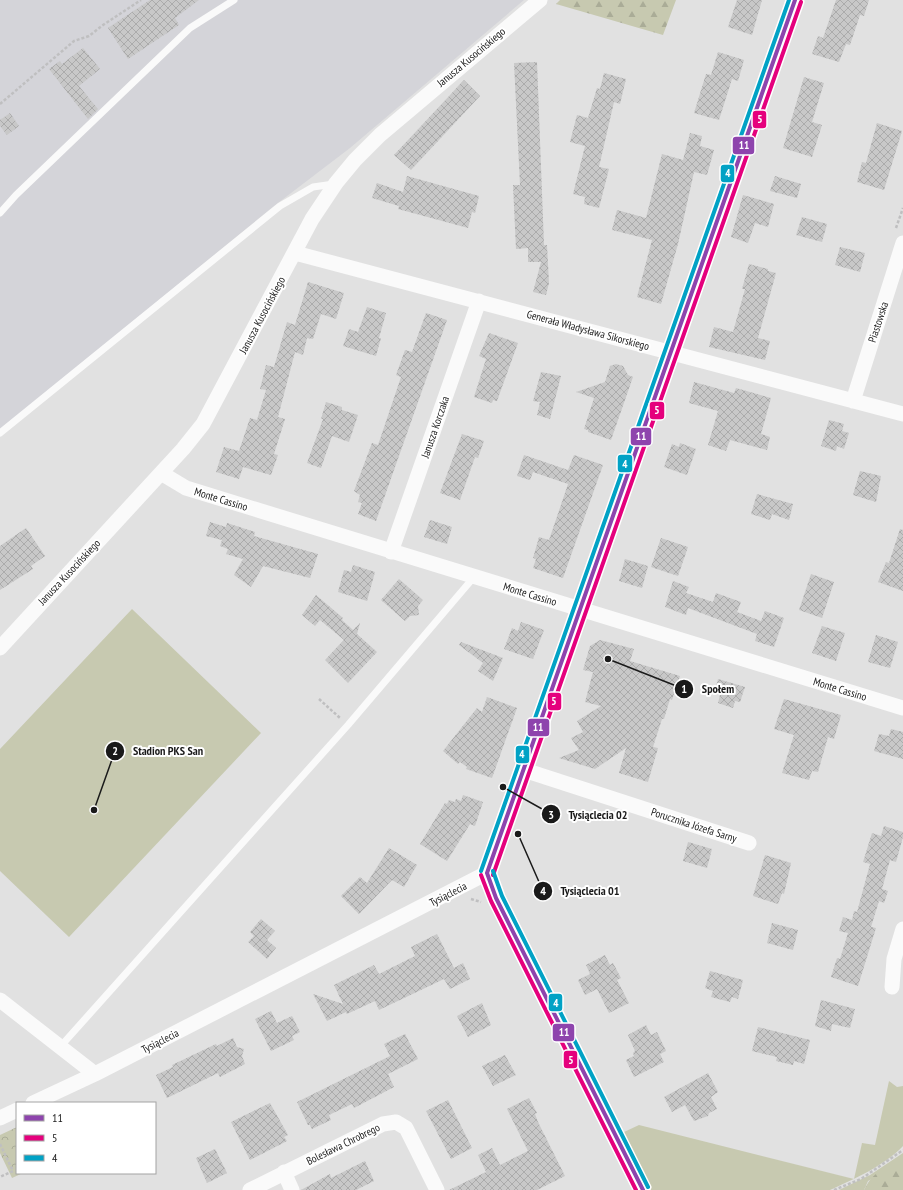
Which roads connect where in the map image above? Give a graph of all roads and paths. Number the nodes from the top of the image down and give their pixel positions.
1 (141, 0) edge
2 (234, 0) edge
3 (540, 0) edge
4 (795, 0) edge
5 (0, 104) edge
6 (336, 183) junction
7 (0, 213) edge
8 (903, 243) edge
9 (295, 253) junction
10 (479, 301) junction
11 (671, 353) junction
12 (852, 401) junction
13 (903, 414) edge
14 (0, 433) edge
15 (161, 473) junction
16 (391, 552) junction
17 (474, 577) junction
18 (581, 610) junction
19 (0, 648) edge
20 (319, 699) dead end
21 (903, 708) edge
22 (348, 725) junction
23 (524, 770) junction
24 (749, 843) dead end
25 (487, 873) junction
26 (903, 929) edge
27 (892, 987) dead end
28 (0, 1000) edge
29 (60, 1048) junction
30 (95, 1074) junction
31 (35, 1102) edge
32 (16, 1110) edge
33 (0, 1118) edge
34 (0, 1144) edge
35 (903, 1150) edge
36 (284, 1172) junction
37 (0, 1177) edge
38 (250, 1190) edge
39 (292, 1190) edge
40 (437, 1190) edge
41 (643, 1190) edge
42 (834, 1190) edge

1 - 5 path
2 - 7 lane
3 - 6 street, Janusza Kusocińskiego
4 - 11 street
6 - 9 street, Janusza Kusocińskiego
6 - 14 lane
8 - 12 street, Piastowska
9 - 10 street, Generała Władysława Sikorskiego
9 - 15 street, Janusza Kusocińskiego
10 - 11 street, Generała Władysława Sikorskiego
10 - 16 street, Janusza Korczaka
11 - 12 street, Generała Władysława Sikorskiego
11 - 18 street
12 - 13 street, Generała Władysława Sikorskiego
15 - 16 street, Monte Cassino
15 - 19 street, Janusza Kusocińskiego
16 - 17 street, Monte Cassino
17 - 18 street, Monte Cassino
17 - 22 lane
18 - 21 street, Monte Cassino
18 - 23 street
20 - 22 path
22 - 29 lane
23 - 24 street, Porucznika Józefa Sarny
23 - 25 street
25 - 30 street, Tysiąclecia
25 - 41 street
26 - 27 street
28 - 29 street
29 - 30 street
30 - 31 street, Tysiąclecia
32 - 33 street
34 - 37 path
35 - 42 path
36 - 38 street, Bolesława Chrobrego
36 - 39 street
36 - 40 street, Bolesława Chrobrego

